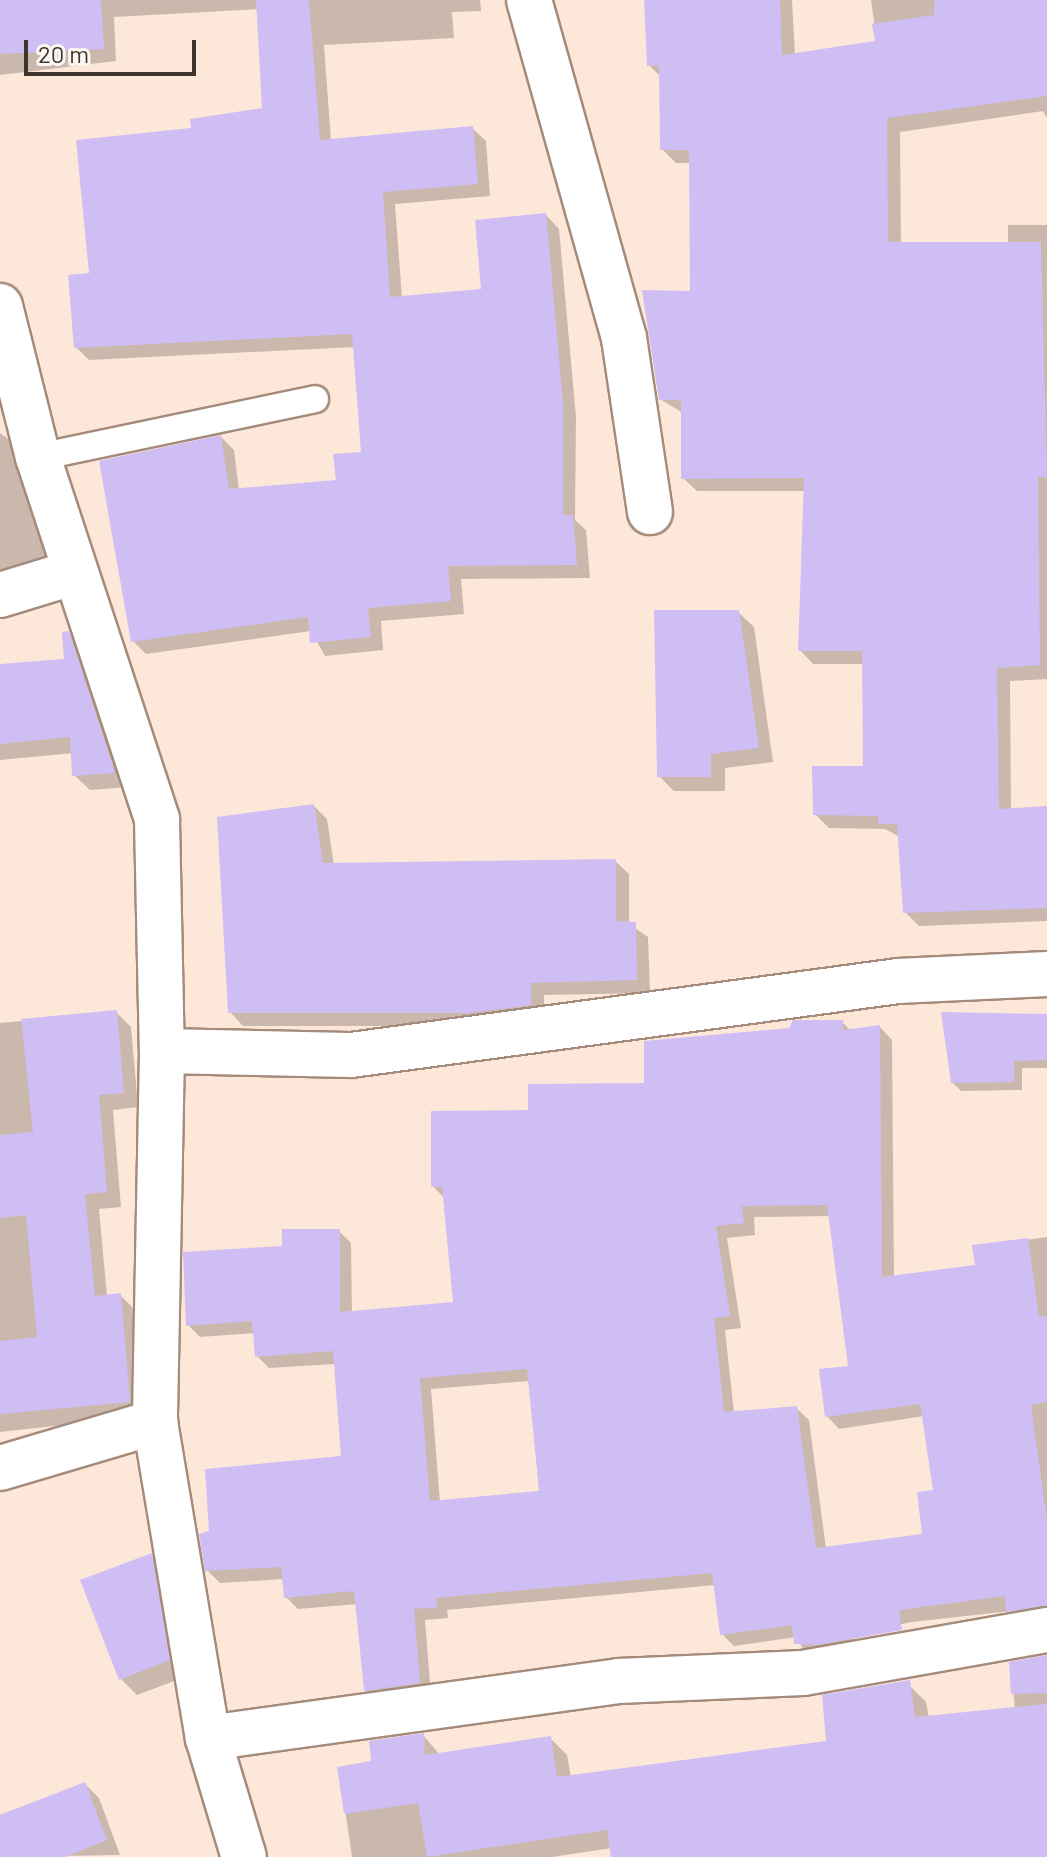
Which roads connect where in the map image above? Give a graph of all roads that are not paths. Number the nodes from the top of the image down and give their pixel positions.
1 (529, 0) edge
2 (0, 306) edge
3 (315, 399) dead end
4 (38, 457) junction
5 (650, 512) dead end
6 (75, 572) junction
7 (0, 595) edge
8 (1047, 974) edge
9 (162, 1051) junction
10 (155, 1422) junction
11 (0, 1468) edge
12 (1047, 1630) edge
13 (208, 1738) junction
14 (244, 1857) edge

1 - 5 street
2 - 4 street
3 - 4 lane
4 - 6 street
6 - 7 street
6 - 9 street
8 - 9 street
9 - 10 street
10 - 11 street
10 - 13 street
12 - 13 street
13 - 14 street

